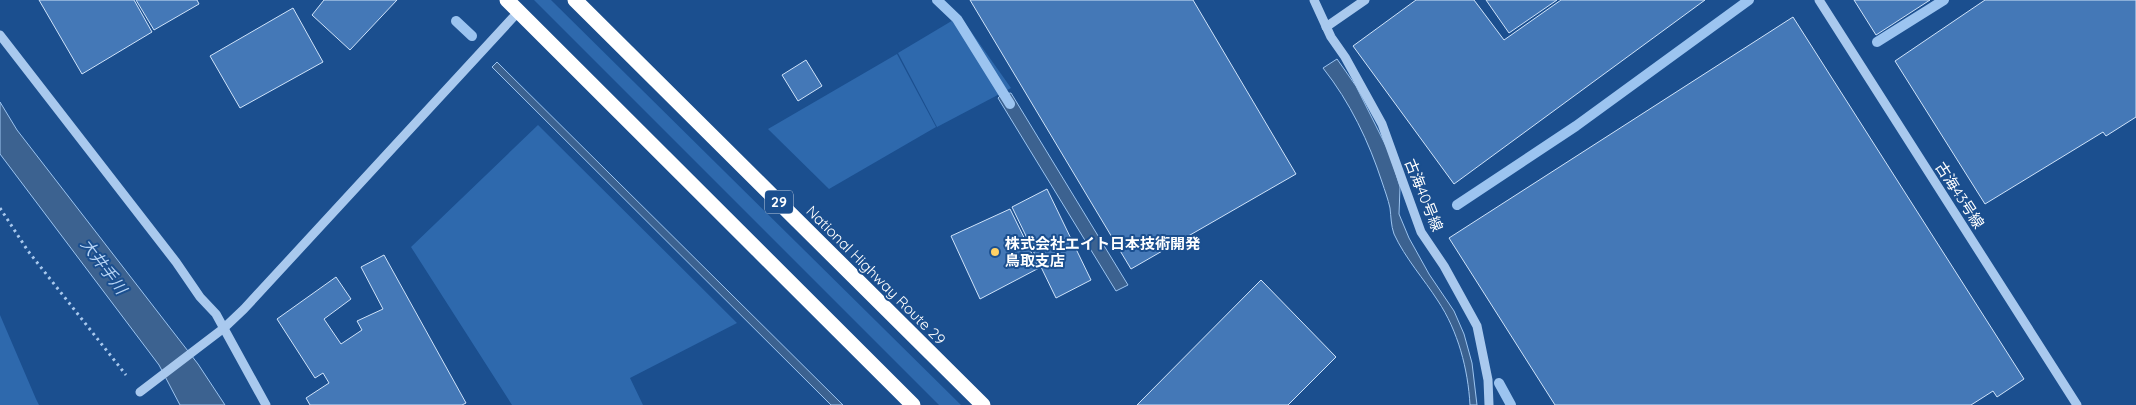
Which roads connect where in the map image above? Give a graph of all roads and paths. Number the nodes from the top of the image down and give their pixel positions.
1 (507, 0) edge
2 (576, 0) edge
3 (1314, 0) edge
4 (1365, 0) edge
5 (1819, 0) edge
6 (518, 11) junction
7 (1326, 27) junction
8 (0, 35) edge
9 (0, 208) edge
10 (224, 328) junction
11 (140, 392) joint
12 (266, 405) edge
13 (913, 405) edge
14 (982, 405) edge
15 (1489, 405) edge
16 (2077, 405) edge

1 - 6 highway
2 - 14 highway, National Highway Route 29 / 29
3 - 7 street, 古海40号線
4 - 7 street
5 - 16 street, 古海43号線
6 - 10 street
6 - 13 highway
7 - 15 street, 古海40号線
8 - 10 street
9 - 11 path
10 - 11 street
10 - 12 street

